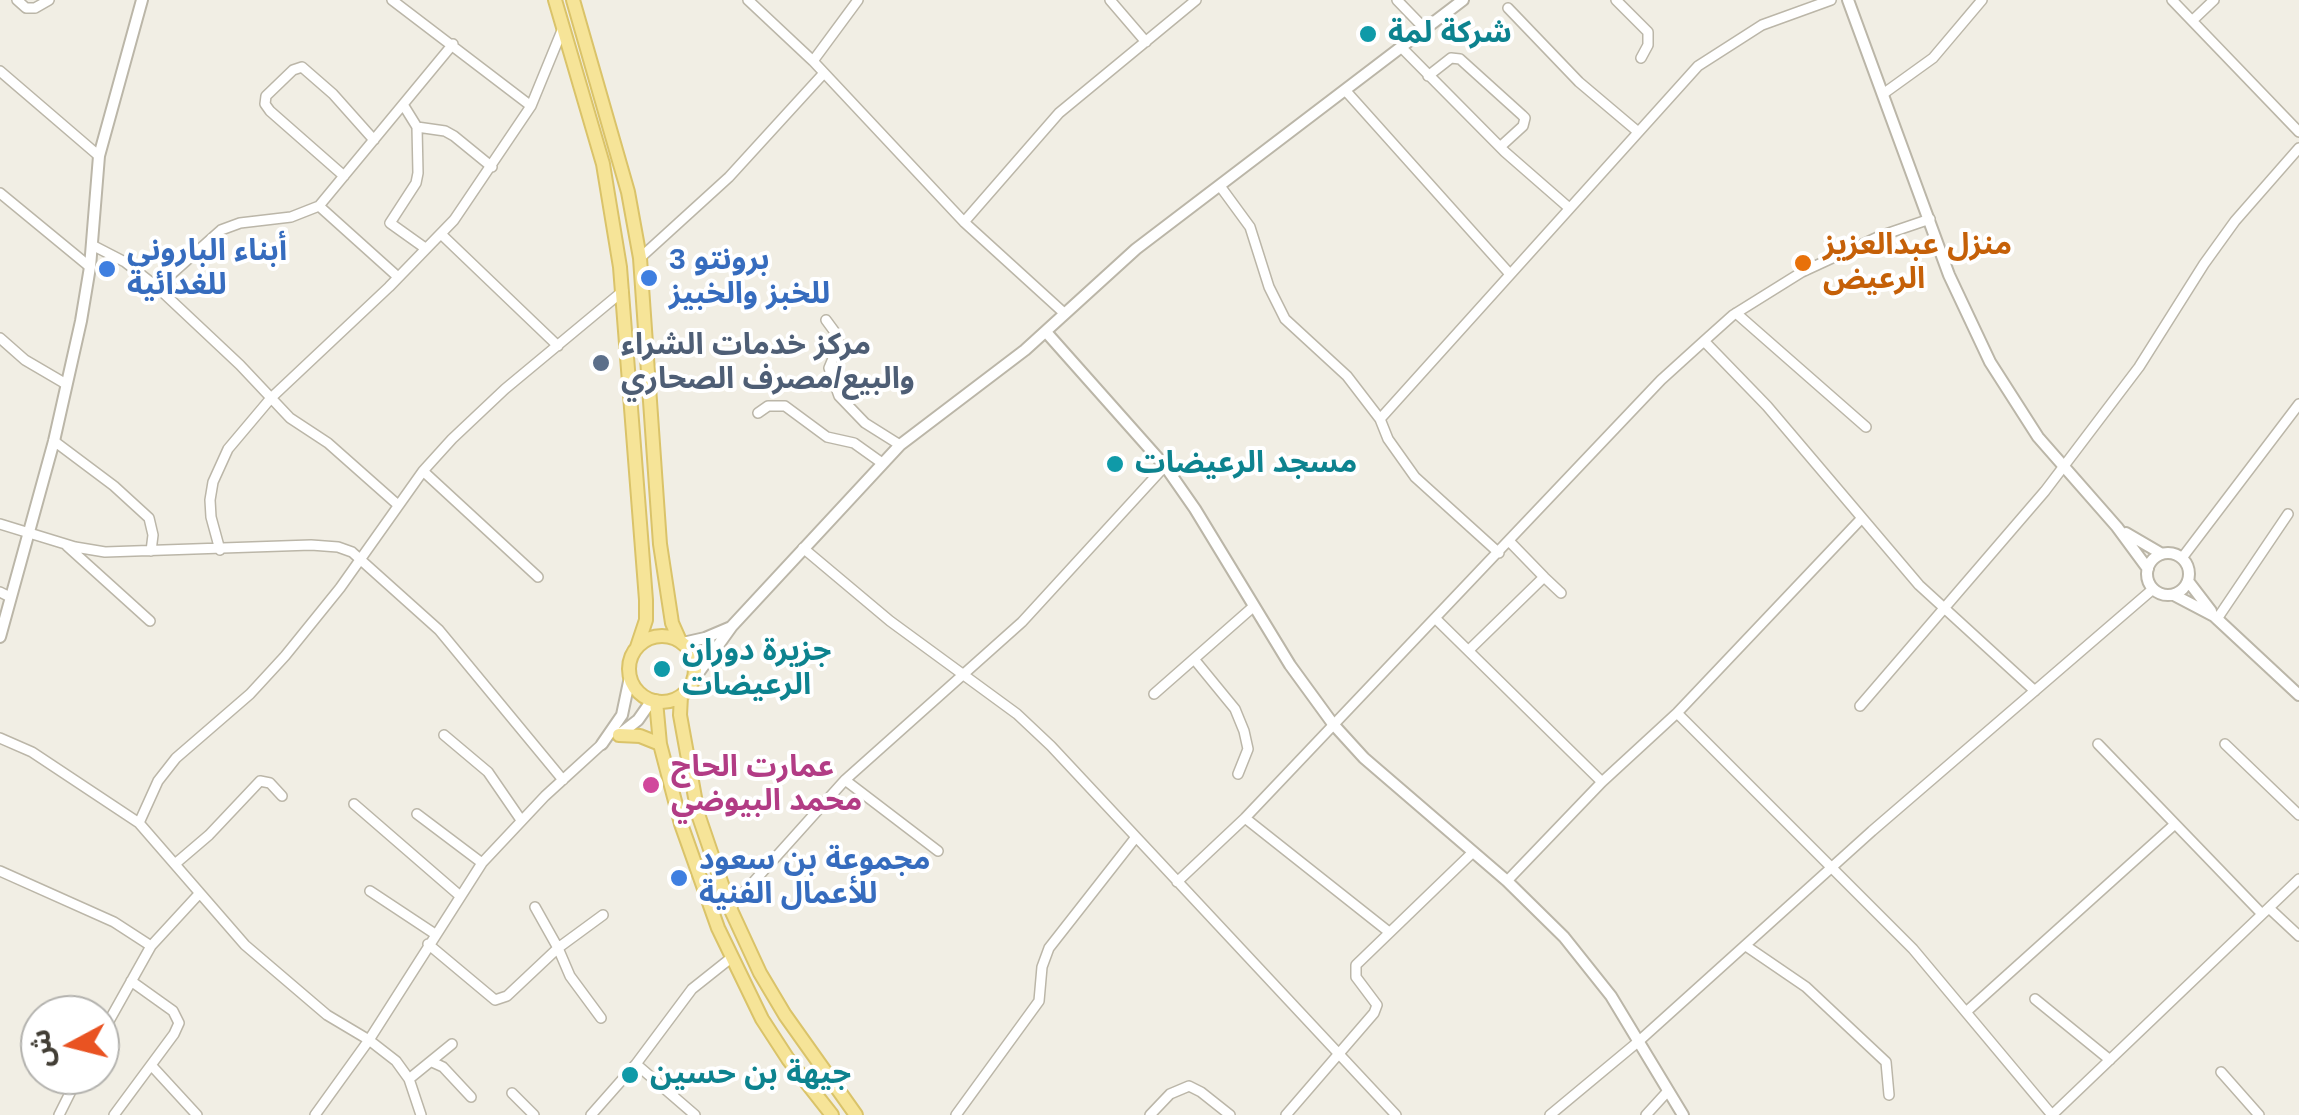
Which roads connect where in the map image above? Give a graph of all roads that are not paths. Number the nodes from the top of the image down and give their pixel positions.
1 (16, 0) edge
2 (49, 0) edge
3 (142, 0) edge
4 (392, 0) edge
5 (555, 0) edge
6 (748, 0) edge
7 (858, 0) edge
8 (1110, 0) edge
9 (1196, 0) edge
10 (1396, 0) edge
11 (1463, 0) edge
12 (1616, 0) edge
13 (1831, 0) edge
14 (1848, 0) edge
15 (1982, 0) edge
16 (2172, 0) edge
17 (2214, 0) edge
18 (576, 2) edge
19 (1508, 8) dead end
20 (2192, 20) junction
21 (563, 28) junction
22 (1426, 28) junction
23 (1146, 42) junction
24 (453, 44) junction
25 (1401, 47) junction
26 (1642, 58) dead end
27 (813, 61) junction
28 (0, 72) edge
29 (824, 73) junction
30 (1428, 76) junction
31 (1344, 90) junction
32 (1883, 94) junction
33 (404, 106) junction
34 (531, 106) junction
35 (417, 127) junction
36 (1637, 131) junction
37 (2299, 132) edge
38 (374, 140) junction
39 (1500, 147) junction
40 (2299, 148) edge
41 (99, 156) junction
42 (492, 167) junction
43 (344, 176) junction
44 (1220, 186) junction
45 (0, 194) edge
46 (319, 206) junction
47 (1568, 207) junction
48 (1930, 219) junction
49 (964, 222) junction
50 (441, 234) junction
51 (92, 245) junction
52 (425, 248) junction
53 (640, 258) junction
54 (90, 268) junction
55 (1509, 273) junction
56 (398, 278) junction
57 (157, 287) junction
58 (622, 291) junction
59 (1064, 313) junction
60 (1736, 313) junction
61 (826, 320) dead end
62 (1046, 332) junction
63 (0, 338) edge
64 (1704, 341) junction
65 (558, 346) junction
66 (66, 384) junction
67 (271, 398) junction
68 (2299, 404) edge
69 (758, 413) dead end
70 (1380, 419) junction
71 (1866, 427) dead end
72 (54, 441) junction
73 (900, 445) junction
74 (882, 463) junction
75 (1165, 466) junction
76 (2062, 467) junction
77 (423, 471) junction
78 (398, 506) junction
79 (2288, 514) dead end
80 (1861, 518) junction
81 (0, 524) edge
82 (2117, 526) junction
83 (27, 532) junction
84 (1510, 542) junction
85 (64, 544) junction
86 (803, 548) junction
87 (220, 550) junction
88 (151, 551) junction
89 (1499, 553) junction
90 (2162, 554) junction
91 (361, 558) junction
92 (2182, 558) junction
93 (2148, 569) junction
94 (538, 576) dead end
95 (1544, 577) junction
96 (2188, 581) junction
97 (2153, 589) junction
98 (1560, 592) dead end
99 (5, 594) edge
100 (2174, 595) junction
101 (1253, 606) junction
102 (1943, 608) junction
103 (2216, 618) junction
104 (1436, 620) junction
105 (150, 621) dead end
106 (732, 626) junction
107 (0, 637) edge
108 (682, 642) junction
109 (637, 647) junction
110 (1469, 650) junction
111 (1194, 659) junction
112 (966, 674) junction
113 (630, 677) junction
114 (694, 678) junction
115 (2035, 690) junction
116 (1154, 694) dead end
117 (2299, 695) edge
118 (682, 696) junction
119 (654, 701) junction
120 (1860, 706) dead end
121 (1677, 713) junction
122 (1333, 724) junction
123 (444, 734) dead end
124 (618, 735) junction
125 (0, 738) edge
126 (602, 744) junction
127 (660, 744) junction
128 (2098, 744) dead end
129 (2225, 744) dead end
130 (1238, 774) dead end
131 (564, 780) junction
132 (845, 780) junction
133 (1602, 782) junction
134 (282, 796) dead end
135 (354, 804) dead end
136 (417, 814) dead end
137 (2299, 814) edge
138 (1244, 818) junction
139 (522, 820) junction
140 (139, 823) junction
141 (2175, 824) junction
142 (1136, 837) junction
143 (938, 851) dead end
144 (1471, 854) junction
145 (175, 864) junction
146 (482, 864) junction
147 (1830, 869) junction
148 (0, 871) edge
149 (2299, 879) edge
150 (1506, 881) junction
151 (1176, 882) junction
152 (370, 891) dead end
153 (198, 895) junction
154 (459, 896) junction
155 (535, 906) dead end
156 (730, 908) junction
157 (2265, 911) junction
158 (603, 915) dead end
159 (1389, 932) junction
160 (435, 934) junction
161 (2299, 936) edge
162 (428, 944) junction
163 (151, 946) junction
164 (1746, 946) junction
165 (558, 948) junction
166 (731, 958) junction
167 (131, 981) junction
168 (2035, 999) dead end
169 (120, 1001) edge
170 (1966, 1012) junction
171 (601, 1018) dead end
172 (368, 1040) junction
173 (1640, 1041) junction
174 (452, 1044) dead end
175 (1340, 1055) junction
176 (2110, 1060) junction
177 (432, 1062) junction
178 (636, 1064) junction
179 (151, 1065) junction
180 (2221, 1072) dead end
181 (409, 1079) junction
182 (1668, 1092) junction
183 (512, 1093) dead end
184 (1889, 1095) dead end
185 (471, 1097) dead end
186 (114, 1115) edge
187 (197, 1115) edge
188 (316, 1115) edge
189 (422, 1115) edge
190 (534, 1115) edge
191 (592, 1115) edge
192 (695, 1115) edge
193 (832, 1115) edge
194 (856, 1115) edge
195 (956, 1115) edge
196 (1150, 1115) edge
197 (1230, 1115) edge
198 (1286, 1115) edge
199 (1396, 1115) edge
200 (1550, 1115) edge
201 (1646, 1115) edge
202 (1683, 1115) edge
203 (2259, 1115) edge

1 - 2 street
3 - 41 street
4 - 24 street
5 - 21 main road
6 - 27 street
7 - 27 street
8 - 23 street
9 - 23 street
10 - 22 street
11 - 22 street
12 - 26 street
13 - 36 street
14 - 32 street
15 - 32 street
16 - 20 street
17 - 20 street
18 - 53 main road
19 - 36 street
20 - 37 street
21 - 34 street
21 - 58 main road
22 - 25 street
23 - 49 street
24 - 33 street
24 - 34 street
25 - 30 street
25 - 31 street
27 - 29 street
28 - 41 street
29 - 49 street
29 - 53 street
30 - 39 street
30 - 39 street
31 - 44 street
31 - 55 street
32 - 48 street
33 - 35 street
33 - 38 street
34 - 42 street
35 - 42 street
35 - 52 street
36 - 47 street
38 - 43 street
38 - 43 street
39 - 47 street
40 - 76 street
41 - 51 street
42 - 50 street
43 - 46 street
44 - 59 street
44 - 70 street
45 - 54 street
46 - 56 street
46 - 57 street
47 - 55 street
48 - 60 street
48 - 76 street
49 - 59 street
50 - 52 street
50 - 65 street
51 - 54 street
51 - 57 street
52 - 56 street
53 - 108 main road
54 - 66 street
55 - 70 street
56 - 67 street
57 - 67 street
58 - 65 street
58 - 109 main road
59 - 62 street
60 - 64 street
60 - 71 street
61 - 73 street
62 - 73 street
62 - 75 street
63 - 66 street
64 - 80 street
64 - 84 street
65 - 77 street
66 - 72 street
67 - 78 street
67 - 87 street
68 - 92 street
69 - 74 street
70 - 89 street
72 - 83 street
72 - 88 street
73 - 74 street
74 - 86 street
75 - 101 street
75 - 112 street
76 - 82 street
76 - 102 street
77 - 78 street
77 - 94 street
78 - 91 street
79 - 103 street
80 - 102 street
80 - 121 street
81 - 83 street
82 - 90 street
82 - 93 street
83 - 85 street
83 - 99 street
84 - 89 street
84 - 95 street
85 - 88 street
85 - 105 street
86 - 106 street
86 - 112 street
87 - 88 street
87 - 91 street
89 - 104 street
90 - 92 street
90 - 93 street
91 - 131 street
91 - 140 street
92 - 96 street
93 - 97 street
95 - 98 street
95 - 110 street
96 - 100 street
96 - 103 street
97 - 100 street
97 - 115 street
99 - 107 street
100 - 103 street
101 - 111 street
101 - 122 street
102 - 115 street
102 - 120 street
103 - 117 street
104 - 110 street
104 - 122 street
106 - 108 street
106 - 114 street
108 - 109 main road
108 - 114 main road
109 - 113 main road
110 - 133 street
111 - 116 street
111 - 130 street
112 - 132 street
112 - 142 street
113 - 119 main road
113 - 126 street
114 - 118 main road
115 - 147 street
118 - 119 main road
118 - 156 main road
119 - 124 street
119 - 127 main road
121 - 133 street
121 - 147 street
122 - 138 street
122 - 144 street
123 - 139 street
124 - 126 street
124 - 127 main road
125 - 140 street
126 - 131 street
127 - 166 main road
128 - 141 street
129 - 137 street
131 - 139 street
132 - 143 street
132 - 156 street
133 - 150 street
134 - 145 street
135 - 154 street
136 - 146 street
138 - 151 street
138 - 159 street
139 - 146 street
140 - 145 street
141 - 157 street
141 - 170 street
142 - 151 street
142 - 195 street
144 - 150 street
144 - 159 street
145 - 153 street
146 - 154 street
147 - 164 street
147 - 170 street
148 - 163 street
149 - 157 street
150 - 173 street
151 - 175 street
152 - 160 street
153 - 163 street
153 - 172 street
154 - 160 street
155 - 165 street
156 - 194 main road
157 - 161 street
157 - 176 street
158 - 165 street
159 - 175 street
160 - 162 street
162 - 165 street
162 - 172 street
163 - 167 street
164 - 173 street
164 - 184 street
165 - 171 street
166 - 178 street
166 - 193 main road
167 - 169 street
167 - 179 street
168 - 176 street
170 - 176 street
172 - 181 street
172 - 188 street
173 - 182 street
173 - 200 street
174 - 177 street
175 - 198 street
175 - 199 street
177 - 181 street
177 - 185 street
178 - 191 street
178 - 192 street
179 - 186 street
179 - 187 street
180 - 203 street
181 - 189 street
182 - 201 street
182 - 202 street
183 - 190 street
196 - 197 street

